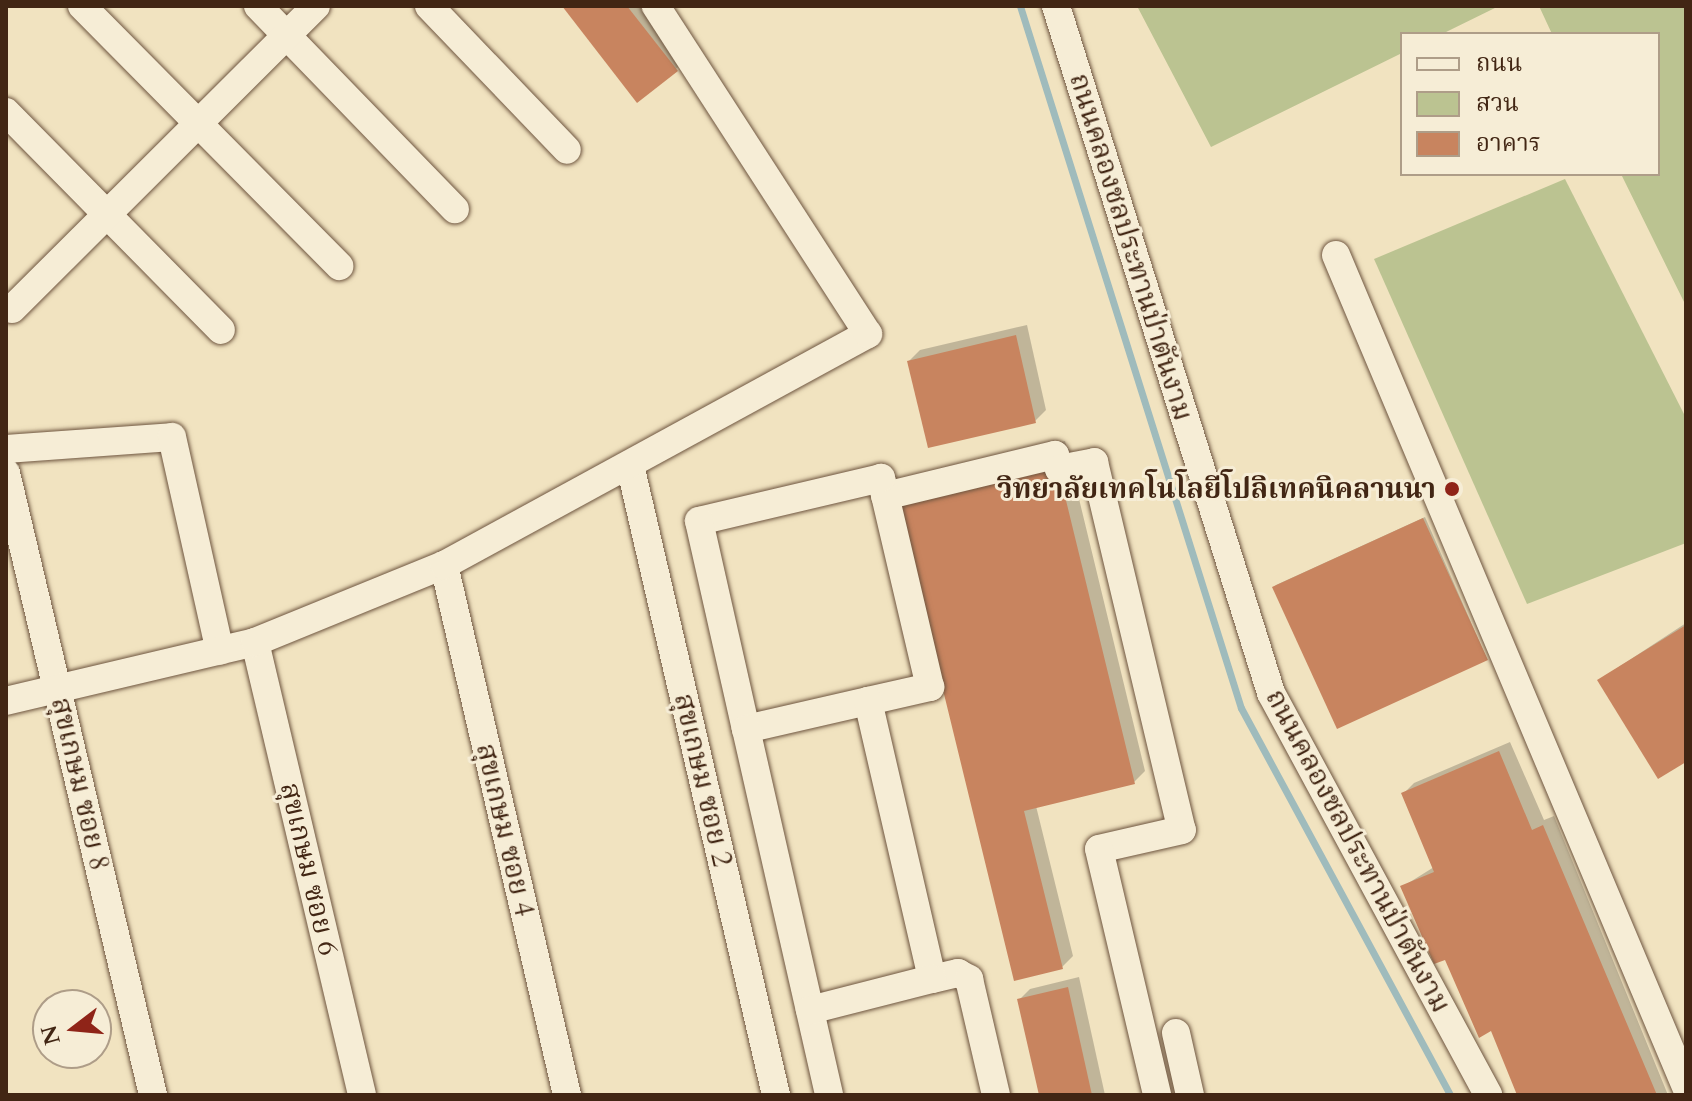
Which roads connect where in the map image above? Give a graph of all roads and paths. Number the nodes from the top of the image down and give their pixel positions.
1 (82, 6) edge
2 (258, 6) edge
3 (316, 6) edge
4 (429, 6) edge
5 (656, 6) edge
6 (1056, 6) edge
7 (287, 35) junction
8 (6, 112) edge
9 (198, 123) junction
10 (567, 150) dead end
11 (455, 209) dead end
12 (107, 214) junction
13 (1336, 255) dead end
14 (339, 266) dead end
15 (16, 313) edge
16 (221, 330) dead end
17 (6, 449) edge
18 (630, 465) junction
19 (6, 473) edge
20 (885, 496) junction
21 (444, 565) junction
22 (255, 642) junction
23 (220, 651) junction
24 (57, 690) junction
25 (6, 701) edge
26 (868, 701) junction
27 (746, 729) junction
28 (932, 979) junction
29 (810, 1010) junction
30 (1176, 1033) dead end
31 (1686, 1087) edge
32 (153, 1095) edge
33 (362, 1095) edge
34 (567, 1095) edge
35 (776, 1095) edge
36 (829, 1095) edge
37 (996, 1095) edge
38 (1157, 1095) edge
39 (1190, 1095) edge
40 (1488, 1095) edge

1 - 9 street
2 - 7 street
3 - 7 street
4 - 10 street
5 - 18 street
6 - 40 street, ถนนคลองชลประทานป่าตันงาม
7 - 9 street
7 - 11 street
8 - 12 street
9 - 12 street
9 - 14 street
12 - 15 street
12 - 16 street
13 - 31 street
17 - 23 street
18 - 21 street
18 - 35 street, สุขเกษม ซอย 2
19 - 24 street, สุขเกษม ซอย 8
20 - 26 street
20 - 27 street
20 - 38 street
21 - 22 street
21 - 34 street, สุขเกษม ซอย 4
22 - 23 street
22 - 33 street, สุขเกษม ซอย 6
23 - 24 street
24 - 25 street
24 - 32 street, สุขเกษม ซอย 8
26 - 27 street
26 - 28 street
27 - 29 street
28 - 29 street
28 - 37 street
29 - 36 street
30 - 39 street

